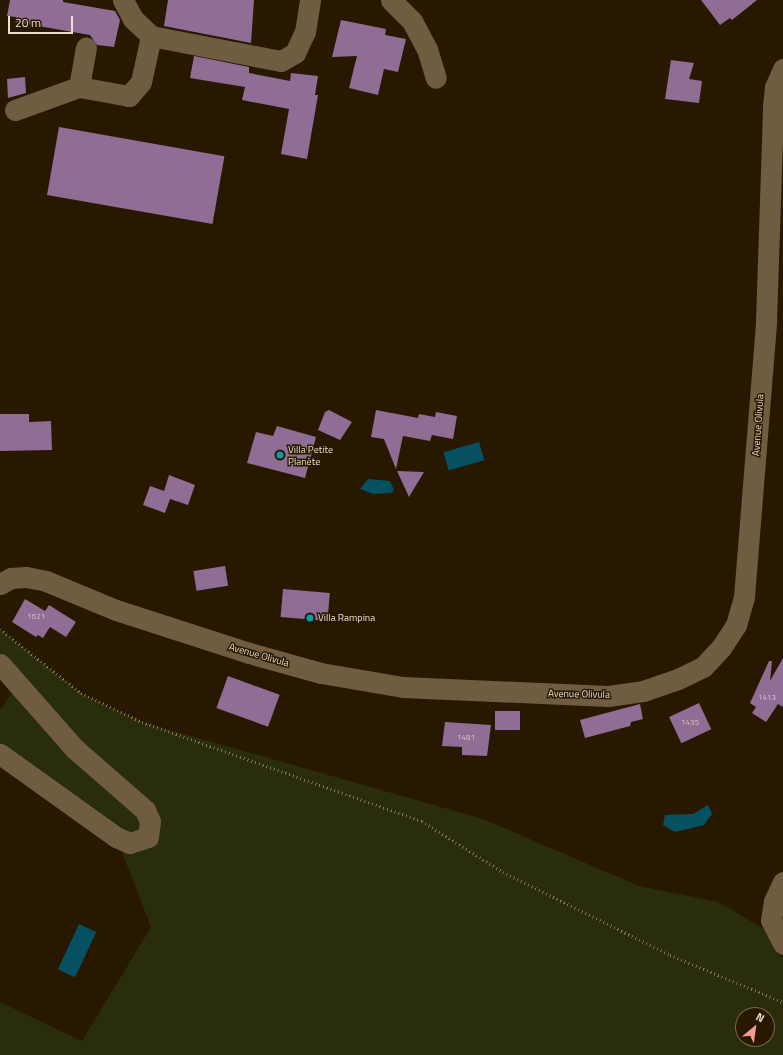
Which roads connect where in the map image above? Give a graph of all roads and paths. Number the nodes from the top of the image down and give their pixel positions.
1 (123, 0) edge
2 (310, 0) edge
3 (391, 0) edge
4 (151, 36) junction
5 (86, 48) dead end
6 (783, 69) edge
7 (436, 78) dead end
8 (79, 87) junction
9 (14, 110) dead end
10 (0, 584) edge
11 (0, 629) edge
12 (0, 664) edge
13 (0, 754) edge
14 (783, 882) edge
15 (783, 944) edge
16 (783, 1002) edge

1 - 4 street
2 - 4 street
3 - 7 street
4 - 8 street
5 - 8 street
6 - 10 street, Avenue Olivula
8 - 9 street
11 - 16 path
12 - 13 street
14 - 15 street

